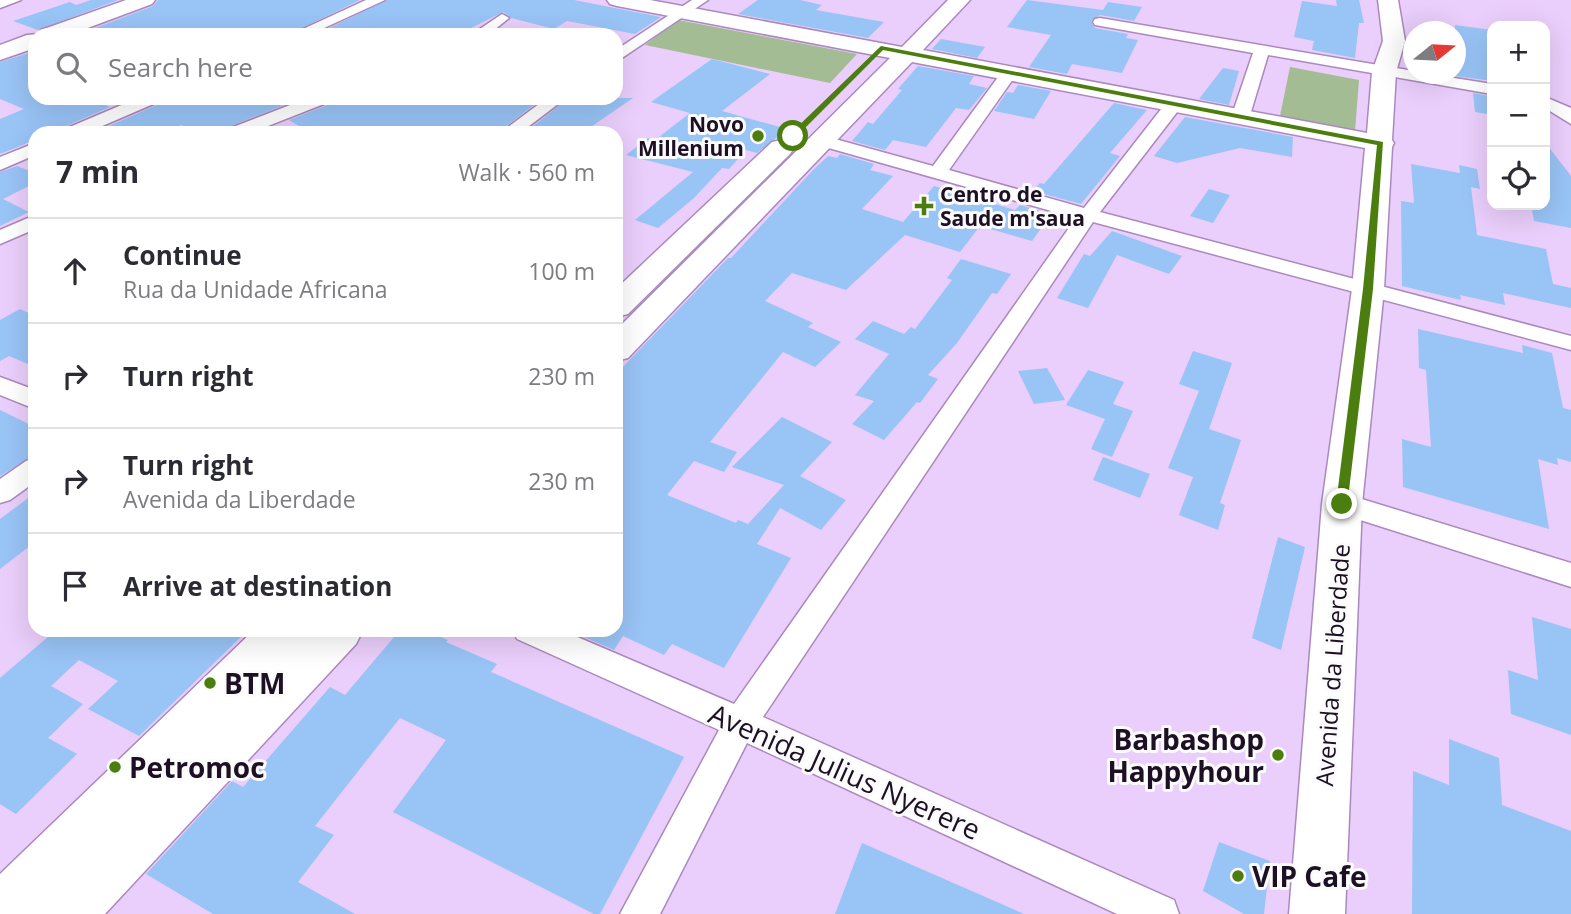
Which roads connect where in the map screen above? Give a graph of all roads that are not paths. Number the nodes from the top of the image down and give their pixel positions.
1 (14, 0) edge
2 (145, 0) edge
3 (378, 0) edge
4 (617, 0) edge
5 (960, 0) edge
6 (1388, 0) edge
7 (0, 4) edge
8 (692, 6) edge
9 (502, 18) dead end
10 (1100, 22) dead end
11 (68, 28) edge
12 (314, 28) edge
13 (488, 28) edge
14 (28, 43) edge
15 (896, 43) junction
16 (1262, 50) junction
17 (623, 52) edge
18 (0, 53) edge
19 (1010, 72) junction
20 (1384, 72) junction
21 (1487, 88) edge
22 (1175, 103) junction
23 (1550, 104) edge
24 (136, 105) edge
25 (305, 105) edge
26 (548, 105) edge
27 (1241, 115) junction
28 (1571, 118) edge
29 (87, 126) edge
30 (252, 126) edge
31 (519, 126) edge
32 (824, 141) junction
33 (1381, 143) junction
34 (28, 156) edge
35 (0, 164) edge
36 (939, 172) junction
37 (1088, 215) junction
38 (28, 224) edge
39 (0, 238) edge
40 (1368, 289) junction
41 (623, 300) edge
42 (623, 343) edge
43 (1571, 343) edge
44 (0, 385) edge
45 (28, 397) edge
46 (28, 473) edge
47 (0, 493) edge
48 (1342, 504) junction
49 (1571, 575) edge
50 (277, 637) edge
51 (333, 637) edge
52 (544, 637) edge
53 (740, 723) junction
54 (0, 913) edge
55 (66, 914) edge
56 (639, 914) edge
57 (1160, 914) edge
58 (1317, 914) edge

1 - 7 street
2 - 11 street
3 - 12 street
4 - 8 street
5 - 15 street
6 - 20 street, Avenida da Liberdade
8 - 15 street
8 - 17 street
9 - 13 street
10 - 16 street
14 - 18 street
15 - 19 street
15 - 32 street
15 - 41 street
16 - 20 street
16 - 27 street
19 - 22 street
19 - 36 street
20 - 21 street
20 - 33 street, Avenida da Liberdade
22 - 27 street
22 - 37 street
23 - 28 street
24 - 29 street
25 - 30 street
26 - 31 street
27 - 33 street
32 - 36 street
32 - 42 street
33 - 40 street, Avenida da Liberdade
34 - 35 street
36 - 37 street
37 - 40 street
37 - 53 street
38 - 39 street
40 - 43 street
40 - 48 street, Avenida da Liberdade
44 - 45 street
46 - 47 street
48 - 49 street
48 - 58 street, Avenida da Liberdade
50 - 54 street
51 - 55 street
52 - 53 street, Avenida Julius Nyerere
53 - 56 street
53 - 57 street, Avenida Julius Nyerere

